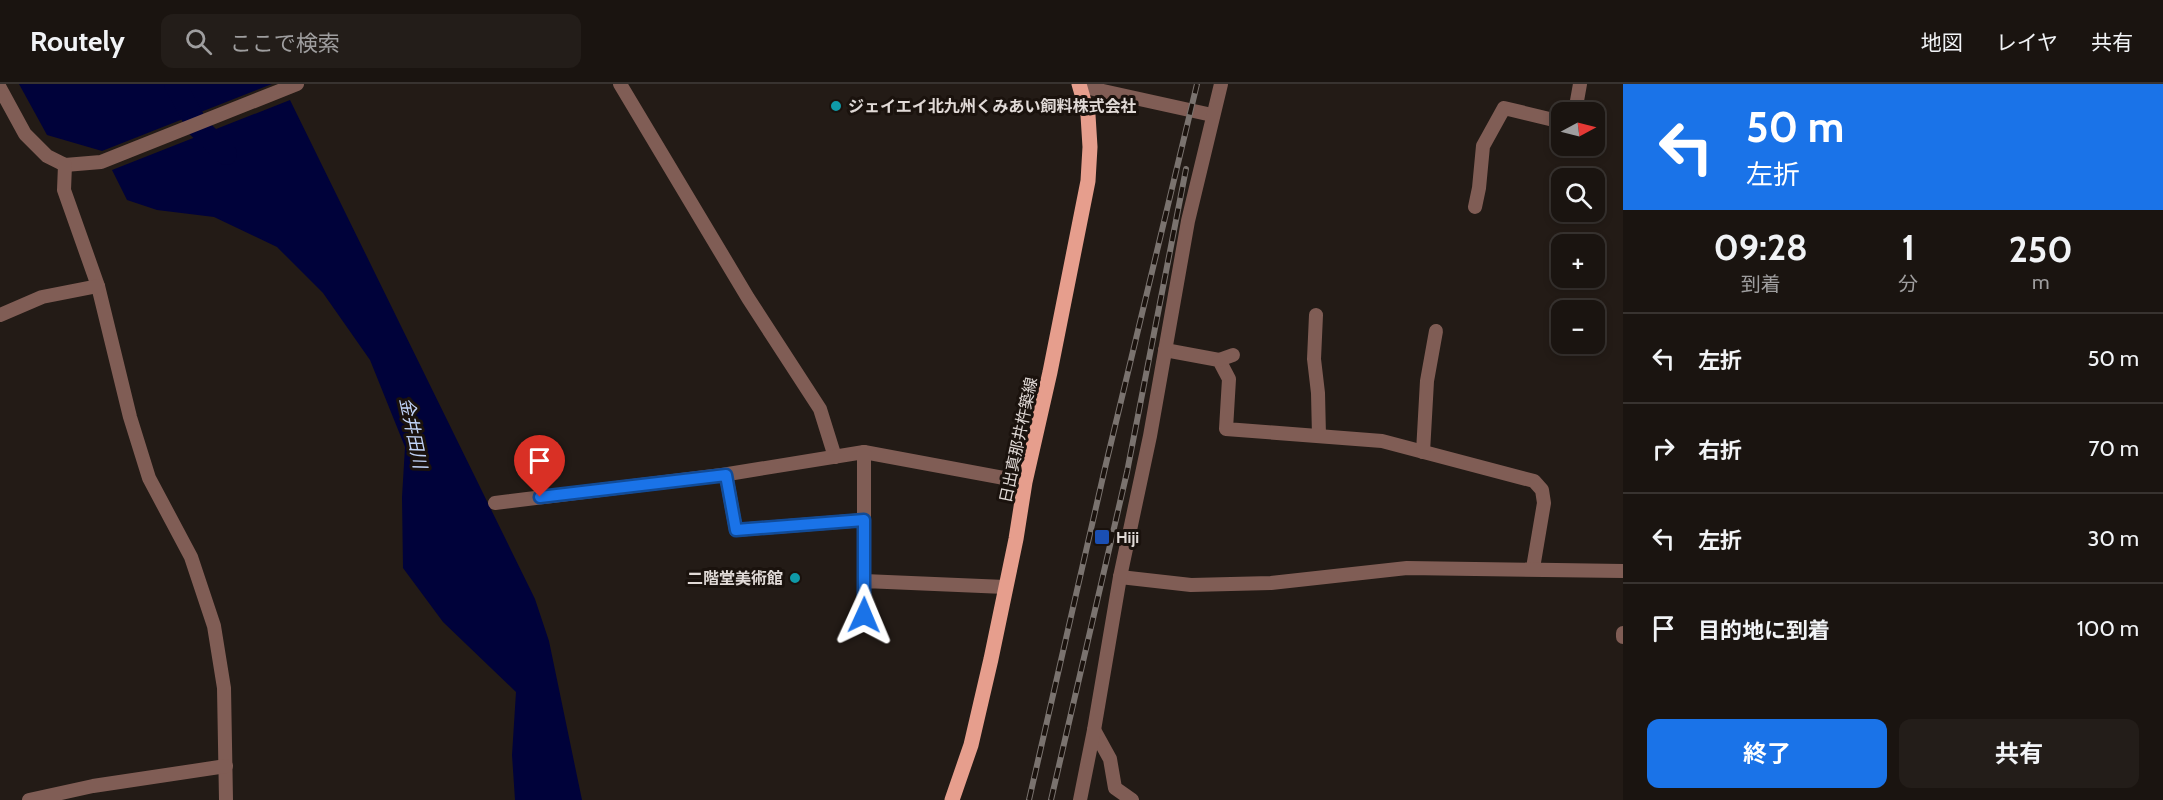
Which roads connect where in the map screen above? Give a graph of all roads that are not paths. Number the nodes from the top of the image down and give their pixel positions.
1 (620, 84) edge
2 (1221, 84) edge
3 (1580, 84) edge
4 (1080, 85) edge
5 (291, 86) edge
6 (0, 88) edge
7 (1577, 102) edge
8 (1212, 115) junction
9 (1551, 119) edge
10 (65, 165) junction
11 (1475, 207) dead end
12 (98, 286) junction
13 (0, 315) edge
14 (1316, 315) dead end
15 (1436, 331) dead end
16 (1165, 350) junction
17 (1233, 355) dead end
18 (1219, 360) junction
19 (1320, 436) junction
20 (864, 452) junction
21 (1423, 452) junction
22 (835, 457) junction
23 (726, 475) junction
24 (1025, 482) junction
25 (495, 503) dead end
26 (864, 520) junction
27 (1533, 568) junction
28 (1623, 571) edge
29 (1120, 577) junction
30 (864, 582) junction
31 (1005, 587) junction
32 (864, 615) dead end
33 (1094, 730) junction
34 (226, 766) junction
35 (29, 800) edge
36 (226, 800) edge
37 (952, 800) edge
38 (1080, 800) edge
39 (1132, 800) edge

1 - 22 street
2 - 8 street
3 - 7 street
4 - 8 street
4 - 24 main road, 日出真那井杵築線
5 - 10 street
6 - 10 street
8 - 16 street
9 - 11 street
10 - 12 street
12 - 13 street
12 - 34 street
14 - 19 street
15 - 21 street
16 - 18 street
16 - 29 street
17 - 18 street
18 - 19 street
19 - 21 street
20 - 22 street
20 - 24 street
20 - 26 street
21 - 27 street
22 - 23 street
23 - 25 street
23 - 26 street
24 - 31 main road, 日出真那井杵築線
26 - 30 street
27 - 28 street
27 - 29 street
29 - 33 street
30 - 31 street
30 - 32 street
31 - 37 main road, 日出真那井杵築線
33 - 38 street
33 - 39 street
34 - 35 street
34 - 36 street

